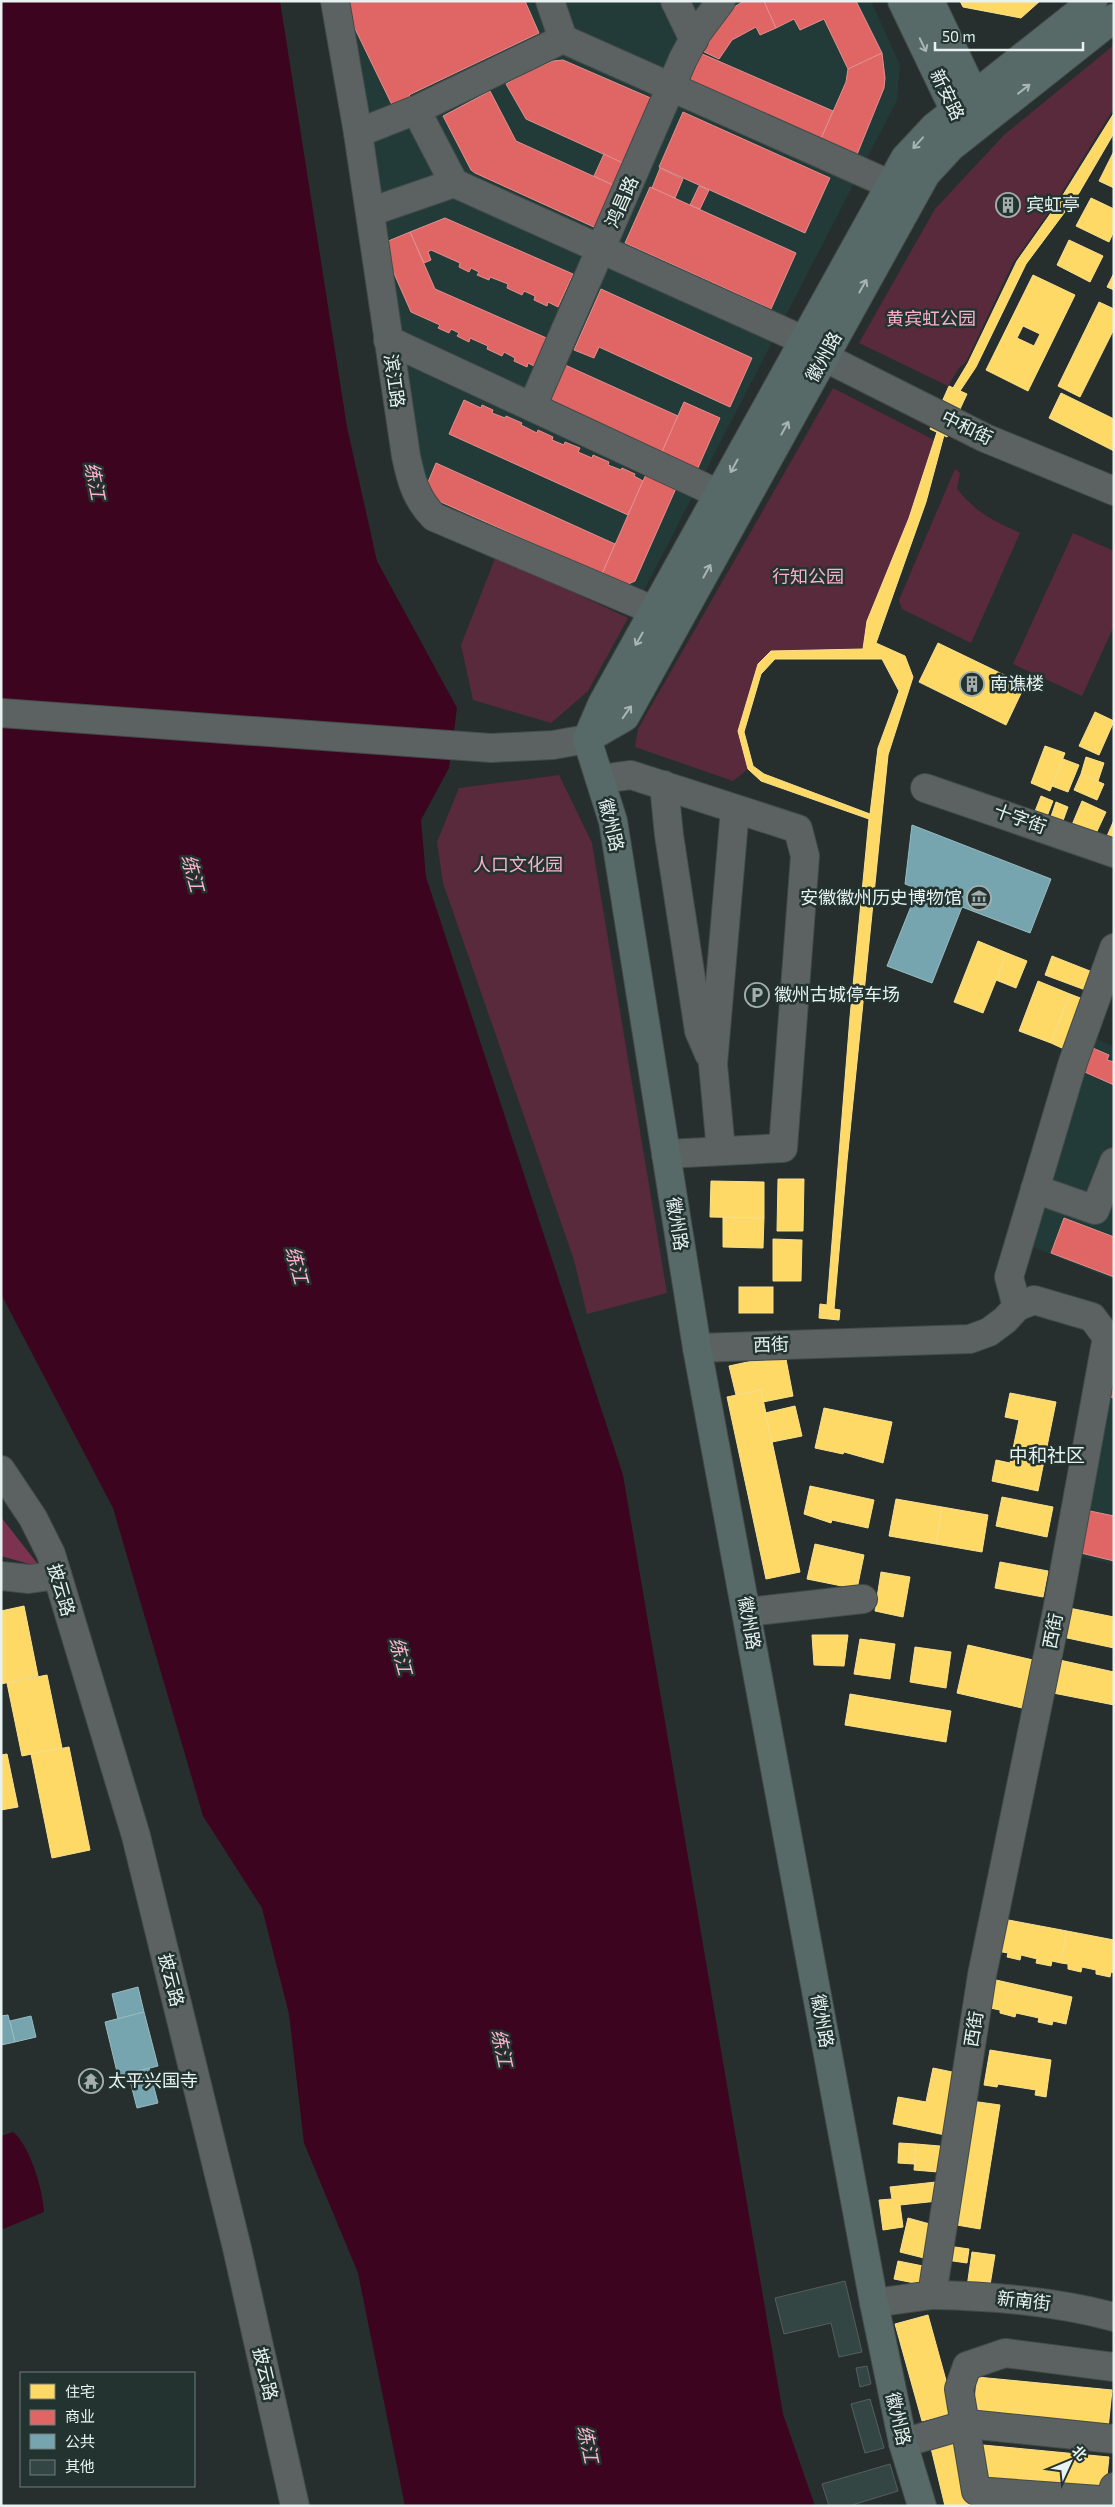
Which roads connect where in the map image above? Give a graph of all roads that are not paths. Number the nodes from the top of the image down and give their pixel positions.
1 (335, 1) edge
2 (550, 1) edge
3 (675, 1) edge
4 (721, 1) edge
5 (902, 1) edge
6 (930, 1) edge
7 (1093, 1) edge
8 (1114, 18) edge
9 (563, 39) junction
10 (694, 40) junction
11 (672, 88) junction
12 (964, 102) junction
13 (416, 110) junction
14 (976, 127) junction
15 (358, 133) junction
16 (454, 183) junction
17 (889, 184) junction
18 (370, 212) junction
19 (601, 249) junction
20 (388, 340) junction
21 (803, 340) junction
22 (824, 357) junction
23 (532, 407) junction
24 (1114, 491) edge
25 (719, 494) junction
26 (655, 611) junction
27 (1, 713) edge
28 (587, 738) junction
29 (600, 779) junction
30 (664, 785) junction
31 (925, 788) dead end
32 (735, 809) junction
33 (1114, 853) edge
34 (1114, 948) edge
35 (713, 1064) junction
36 (721, 1151) junction
37 (666, 1154) junction
38 (1114, 1162) edge
39 (1035, 1189) junction
40 (1017, 1307) junction
41 (1110, 1337) edge
42 (697, 1348) junction
43 (1, 1470) edge
44 (57, 1575) junction
45 (1, 1576) edge
46 (863, 1599) dead end
47 (746, 1612) junction
48 (932, 2295) junction
49 (874, 2303) junction
50 (1114, 2317) edge
51 (1114, 2367) edge
52 (965, 2425) junction
53 (1114, 2439) edge
54 (903, 2444) junction
55 (1114, 2487) edge
56 (295, 2506) edge
57 (922, 2506) edge

1 - 15 street, 滨江路
2 - 9 street
3 - 10 street
4 - 10 street, 鸿昌路
5 -> 12 main road, 新安路
6 - 12 main road, 新安路
7 - 12 main road, 徽州路
14 -> 8 main road, 徽州路
9 - 11 street
9 - 13 street
10 - 11 street, 鸿昌路
11 - 17 street
11 - 19 street, 鸿昌路
12 - 14 main road, 新安路
12 -> 17 main road, 徽州路
13 - 15 street
13 - 16 street
22 -> 14 main road, 徽州路
15 - 18 street, 滨江路
16 - 18 street
16 - 19 street
17 - 21 main road, 徽州路
18 - 20 street, 滨江路
19 - 21 street
19 - 23 street, 鸿昌路
20 - 23 street
20 - 26 street, 滨江路
21 -> 25 main road, 徽州路
22 - 24 street, 中和街
28 -> 22 main road, 徽州路
23 - 25 street
25 - 26 main road, 徽州路
26 -> 28 main road, 徽州路
27 - 28 street
28 - 29 main road, 徽州路
29 - 30 street
29 - 37 main road, 徽州路
30 - 32 street
30 - 35 street
31 - 33 street, 十字街
32 - 35 street
32 - 36 street
34 - 39 street
35 - 36 street
36 - 37 street
37 - 42 main road, 徽州路
38 - 39 street
39 - 40 street
40 - 41 street, 西街
40 - 42 street, 西街
41 - 48 street, 西街
42 - 47 main road, 徽州路
43 - 44 street, 披云路
44 - 45 street
44 - 56 street, 披云路
46 - 47 street
47 - 49 main road, 徽州路
48 - 49 street
48 - 50 street, 新南街
49 - 54 main road, 徽州路
51 - 52 street
52 - 53 street
52 - 54 street
52 - 55 street
54 - 57 main road, 徽州路

